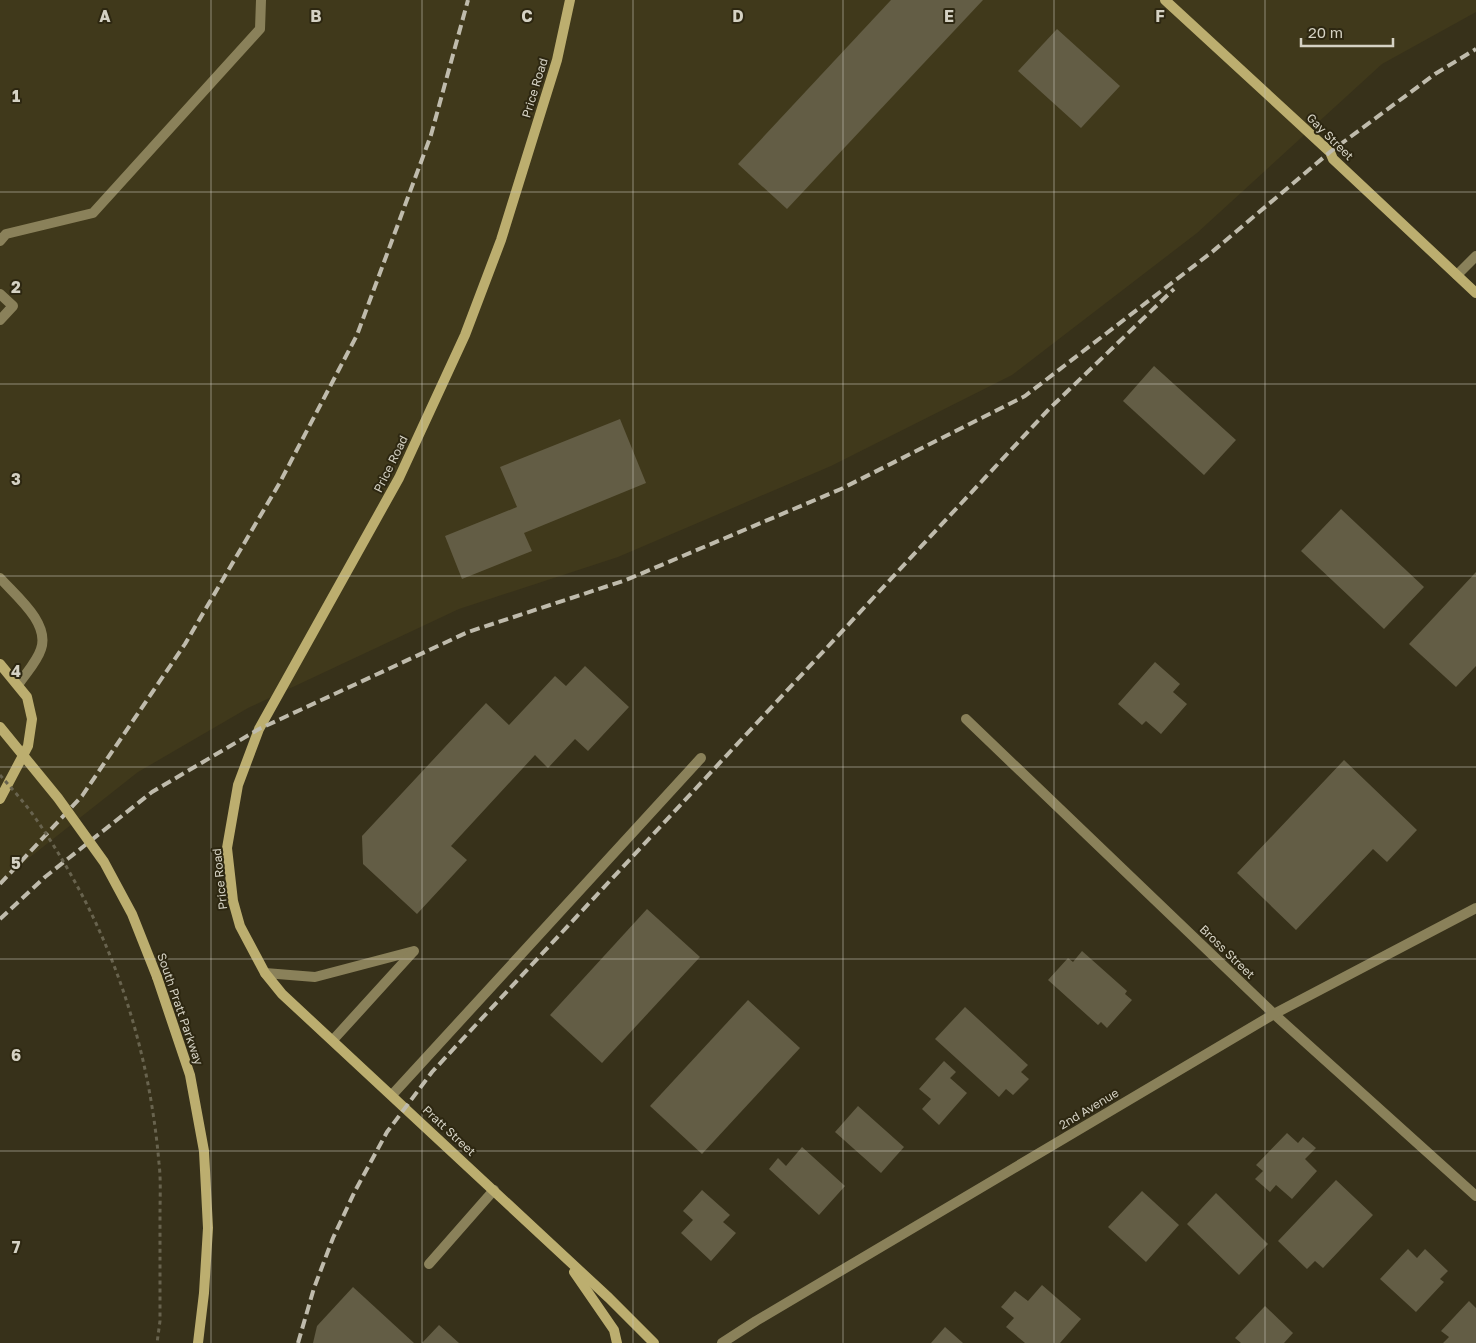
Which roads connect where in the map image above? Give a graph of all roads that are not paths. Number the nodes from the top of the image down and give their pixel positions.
1 (261, 0) edge
2 (570, 0) edge
3 (1165, 0) edge
4 (0, 240) edge
5 (1476, 256) edge
6 (1457, 275) junction
7 (1476, 293) edge
8 (0, 294) edge
9 (0, 320) edge
10 (0, 578) edge
11 (0, 664) edge
12 (18, 685) junction
13 (966, 719) dead end
14 (0, 727) edge
15 (701, 758) dead end
16 (0, 799) edge
17 (1476, 908) edge
18 (240, 926) joint
19 (265, 973) junction
20 (1274, 1014) junction
21 (333, 1040) junction
22 (392, 1095) junction
23 (494, 1190) junction
24 (1476, 1196) edge
25 (564, 1256) junction
26 (429, 1264) dead end
27 (198, 1343) edge
28 (617, 1343) edge
29 (654, 1343) edge
30 (722, 1343) edge

1 - 4 street
2 - 18 street, Price Road
3 - 6 street, Gay Street
5 - 6 street
6 - 7 street, Gay Street
8 - 9 street
10 - 12 street
11 - 12 street
12 - 16 street
13 - 20 street, Bross Street
14 - 27 street, South Pratt Parkway, bridge
15 - 22 street
17 - 20 street, 2nd Avenue
18 - 19 street, Pratt Street
19 - 21 street, Pratt Street
19 - 21 street
20 - 24 street, Bross Street
20 - 30 street, 2nd Avenue
21 - 22 street, Pratt Street
22 - 23 street, Pratt Street
23 - 25 street, Pratt Street
23 - 26 street
25 - 28 street
25 - 29 street, Pratt Street

